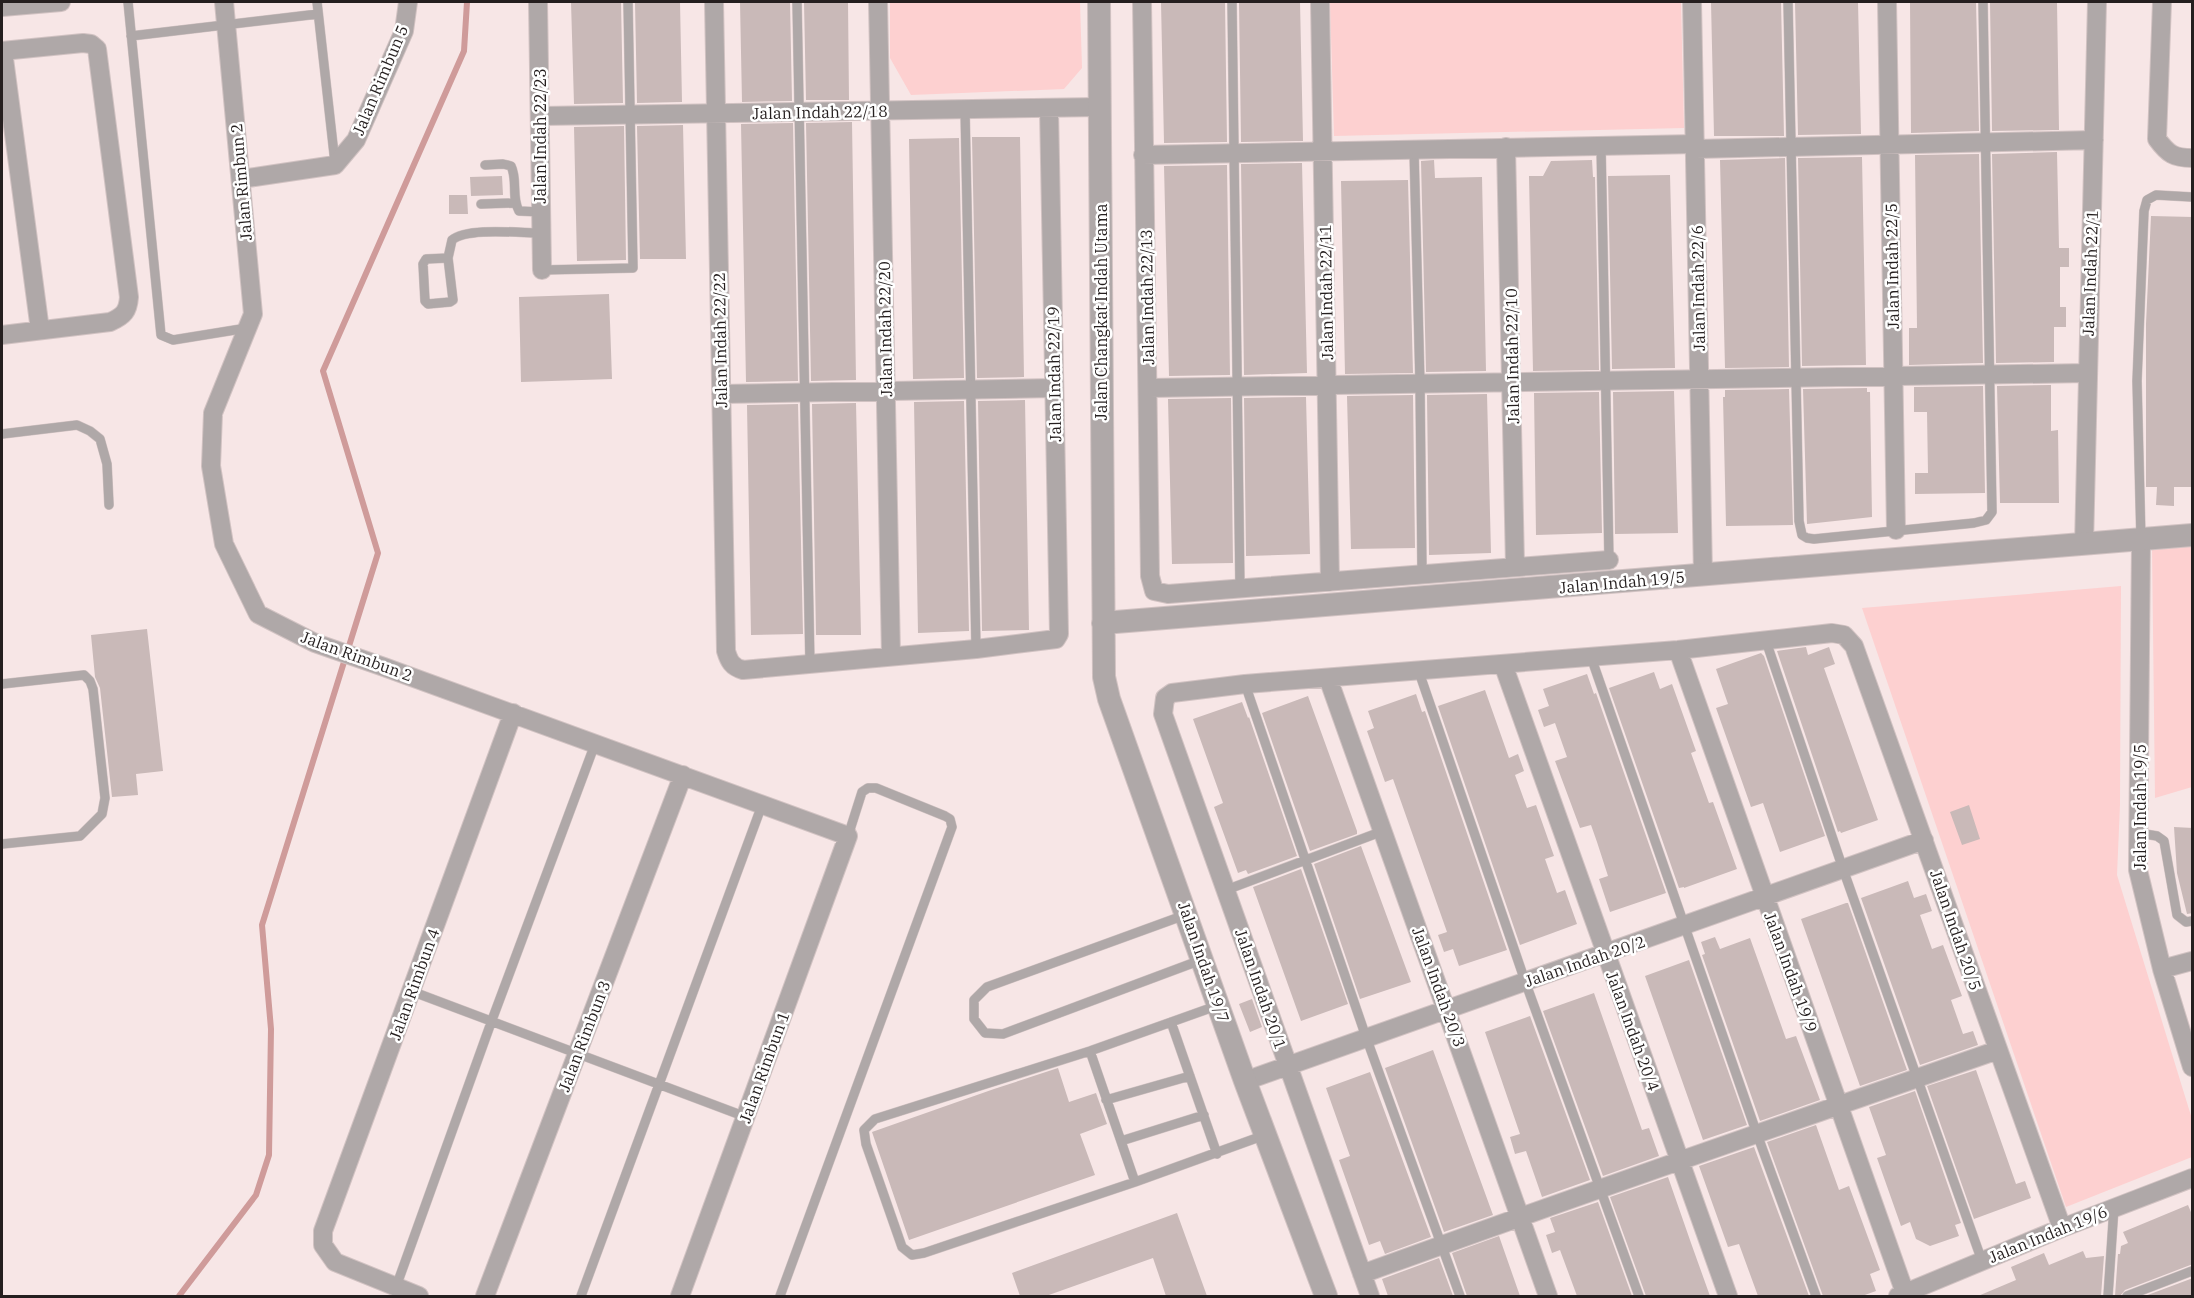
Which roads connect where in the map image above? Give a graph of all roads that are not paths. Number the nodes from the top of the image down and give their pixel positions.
1 (62, 2) edge
2 (128, 2) edge
3 (224, 2) edge
4 (317, 2) edge
5 (408, 2) edge
6 (538, 2) edge
7 (628, 2) edge
8 (714, 2) edge
9 (797, 2) edge
10 (878, 2) edge
11 (1099, 2) edge
12 (1142, 2) edge
13 (1232, 2) edge
14 (1320, 2) edge
15 (1692, 2) edge
16 (1788, 2) edge
17 (1887, 2) edge
18 (1983, 2) edge
19 (2097, 2) edge
20 (2162, 2) edge
21 (2, 7) edge
22 (318, 14) junction
23 (226, 25) junction
24 (131, 36) junction
25 (2, 51) edge
26 (1100, 107) junction
27 (1049, 108) junction
28 (965, 110) junction
29 (880, 111) junction
30 (799, 112) junction
31 (716, 114) junction
32 (630, 115) junction
33 (541, 117) junction
34 (2094, 140) junction
35 (1985, 142) junction
36 (1889, 144) junction
37 (1601, 146) junction
38 (1696, 146) junction
39 (1790, 146) junction
40 (1506, 147) junction
41 (1414, 150) junction
42 (1323, 151) junction
43 (1235, 153) junction
44 (1143, 154) junction
45 (2193, 158) edge
46 (335, 165) junction
47 (485, 165) dead end
48 (241, 178) junction
49 (2193, 197) edge
50 (514, 203) junction
51 (481, 204) dead end
52 (541, 212) junction
53 (541, 233) junction
54 (448, 258) junction
55 (542, 270) joint
56 (247, 328) junction
57 (40, 330) junction
58 (2, 335) edge
59 (2087, 373) junction
60 (1991, 375) junction
61 (1895, 376) junction
62 (1795, 378) junction
63 (1699, 380) junction
64 (1605, 381) junction
65 (1513, 382) junction
66 (1420, 384) junction
67 (1328, 385) junction
68 (1237, 387) junction
69 (1054, 388) junction
70 (1149, 388) junction
71 (970, 390) junction
72 (886, 391) junction
73 (804, 392) junction
74 (721, 394) junction
75 (2, 434) edge
76 (109, 505) dead end
77 (1896, 530) junction
78 (2193, 535) edge
79 (2141, 540) junction
80 (2084, 545) junction
81 (1608, 560) joint
82 (1515, 566) junction
83 (1422, 573) junction
84 (1703, 575) junction
85 (1330, 582) junction
86 (1240, 589) junction
87 (1103, 623) junction
88 (1766, 641) junction
89 (976, 649) junction
90 (1678, 650) junction
91 (891, 656) junction
92 (1591, 657) junction
93 (1503, 664) junction
94 (810, 665) junction
95 (1419, 672) junction
96 (1328, 678) junction
97 (2, 684) edge
98 (1245, 684) junction
99 (513, 713) junction
100 (595, 744) junction
101 (683, 775) junction
102 (762, 805) junction
103 (1383, 831) junction
104 (2139, 833) junction
105 (848, 836) junction
106 (1924, 840) junction
107 (2, 844) edge
108 (1305, 859) junction
109 (1843, 869) junction
110 (1226, 890) junction
111 (1764, 896) junction
112 (1187, 914) junction
113 (2193, 921) edge
114 (1685, 926) junction
115 (1606, 954) junction
116 (1203, 959) junction
117 (2193, 961) edge
118 (2163, 969) junction
119 (1525, 981) junction
120 (411, 991) junction
121 (1219, 1005) junction
122 (1447, 1009) junction
123 (492, 1020) junction
124 (1171, 1022) junction
125 (1366, 1037) junction
126 (1998, 1050) junction
127 (1090, 1051) junction
128 (577, 1052) junction
129 (1288, 1065) junction
130 (2193, 1067) edge
131 (1190, 1076) junction
132 (1917, 1078) junction
133 (1245, 1081) junction
134 (660, 1083) junction
135 (1107, 1100) junction
136 (1839, 1105) junction
137 (1204, 1115) junction
138 (746, 1117) junction
139 (1757, 1134) junction
140 (1265, 1135) junction
141 (1121, 1141) junction
142 (1217, 1154) junction
143 (1679, 1160) junction
144 (2193, 1178) edge
145 (1135, 1182) junction
146 (1601, 1190) junction
147 (2114, 1208) junction
148 (1520, 1216) junction
149 (2062, 1228) junction
150 (1442, 1245) junction
151 (1982, 1261) junction
152 (2193, 1271) edge
153 (1362, 1274) junction
154 (396, 1287) junction
155 (419, 1296) edge
156 (485, 1296) edge
157 (581, 1296) edge
158 (680, 1296) edge
159 (780, 1296) edge
160 (1326, 1296) edge
161 (1370, 1296) edge
162 (1460, 1296) edge
163 (1548, 1296) edge
164 (1639, 1296) edge
165 (1728, 1296) edge
166 (1816, 1296) edge
167 (1903, 1296) edge
168 (2108, 1296) edge
169 (2127, 1296) edge

1 - 21 street
2 - 24 lane
3 - 23 street, Jalan Rimbun 2
4 - 22 lane
5 - 46 street, Jalan Rimbun 5
6 - 33 street, Jalan Indah 22/23
7 - 32 lane
8 - 31 street, Jalan Indah 22/22
9 - 30 lane
10 - 29 street, Jalan Indah 22/20
11 - 26 street, Jalan Changkat Indah Utama
12 - 44 street, Jalan Indah 22/13
13 - 43 lane
14 - 42 street, Jalan Indah 22/11
15 - 38 street, Jalan Indah 22/6
16 - 39 lane
17 - 36 street, Jalan Indah 22/5
18 - 35 lane
19 - 34 street, Jalan Indah 22/1
20 - 45 street
22 - 23 lane
22 - 46 lane
23 - 24 lane
23 - 48 street, Jalan Rimbun 2
24 - 56 lane
25 - 57 street
25 - 57 street
26 - 27 street, Jalan Indah 22/18
26 - 87 street, Jalan Changkat Indah Utama
27 - 28 street, Jalan Indah 22/18
27 - 69 street, Jalan Indah 22/19
28 - 29 street, Jalan Indah 22/18
28 - 71 lane
29 - 30 street, Jalan Indah 22/18
29 - 72 street, Jalan Indah 22/20
30 - 31 street, Jalan Indah 22/18
30 - 73 lane
31 - 32 street, Jalan Indah 22/18
31 - 74 street, Jalan Indah 22/22
32 - 33 street, Jalan Indah 22/18
32 - 55 lane
33 - 52 street, Jalan Indah 22/23
34 - 35 street
34 - 59 street, Jalan Indah 22/1
35 - 36 street
35 - 60 lane
36 - 39 street
36 - 61 street, Jalan Indah 22/5
37 - 38 street
37 - 40 street
37 - 64 lane
38 - 39 street
38 - 63 street, Jalan Indah 22/6
39 - 62 lane
40 - 41 street
40 - 65 street, Jalan Indah 22/10
41 - 42 street
41 - 66 lane
42 - 43 street
42 - 67 street, Jalan Indah 22/11
43 - 44 street
43 - 68 lane
44 - 70 street, Jalan Indah 22/13
46 - 48 street
47 - 50 lane
48 - 56 street, Jalan Rimbun 2
49 - 79 lane
50 - 51 lane
50 - 52 lane
52 - 53 street, Jalan Indah 22/23
53 - 54 lane
53 - 55 street, Jalan Indah 22/23
54 - 54 lane
56 - 99 street, Jalan Rimbun 2
57 - 58 street
59 - 60 street
59 - 80 street, Jalan Indah 22/1
60 - 61 street
60 - 77 lane
61 - 62 street
61 - 77 street, Jalan Indah 22/5
62 - 63 street
62 - 77 lane
63 - 64 street
63 - 84 street, Jalan Indah 22/6
64 - 65 street
64 - 81 lane
65 - 66 street
65 - 82 street, Jalan Indah 22/10
66 - 67 street
66 - 83 lane
67 - 68 street
67 - 85 street, Jalan Indah 22/11
68 - 70 street
68 - 86 lane
69 - 71 street
69 - 89 street, Jalan Indah 22/19
70 - 86 street, Jalan Indah 22/13
71 - 72 street
71 - 89 lane
72 - 73 street
72 - 91 street, Jalan Indah 22/20
73 - 74 street
73 - 94 lane
74 - 94 street, Jalan Indah 22/22
75 - 76 lane
78 - 79 street, Jalan Indah 19/5
79 - 80 street, Jalan Indah 19/5
79 - 104 street, Jalan Indah 19/5
80 - 84 street, Jalan Indah 19/5
81 - 82 street
82 - 83 street
83 - 85 street
84 - 87 street, Jalan Indah 19/5
85 - 86 street
87 - 112 street, Jalan Indah 19/7
88 - 90 street
88 - 106 street, Jalan Indah 20/5
88 - 109 lane
89 - 91 street
90 - 92 street
90 - 111 street, Jalan Indah 19/9
91 - 94 street
92 - 93 street
92 - 114 lane
93 - 95 street
93 - 115 street, Jalan Indah 20/4
95 - 96 street
95 - 119 lane
96 - 98 street
96 - 103 street, Jalan Indah 20/3
97 - 107 lane
98 - 108 lane
98 - 110 street, Jalan Indah 20/1
99 - 100 street, Jalan Rimbun 2
99 - 120 street, Jalan Rimbun 4
100 - 101 street, Jalan Rimbun 2
100 - 123 lane
101 - 102 street, Jalan Rimbun 2
101 - 128 street, Jalan Rimbun 3
102 - 105 street, Jalan Rimbun 2
102 - 134 lane
103 - 108 lane
103 - 122 street, Jalan Indah 20/3
104 - 113 lane
104 - 118 street, Jalan Indah 19/5
105 - 138 street, Jalan Rimbun 1
105 - 159 lane
106 - 109 street, Jalan Indah 20/2
106 - 126 street, Jalan Indah 20/5
108 - 110 lane
108 - 125 lane
109 - 111 street, Jalan Indah 20/2
109 - 132 lane
110 - 129 street, Jalan Indah 20/1
111 - 114 street, Jalan Indah 20/2
111 - 136 street, Jalan Indah 19/9
112 - 116 street, Jalan Indah 19/7
112 - 116 lane
114 - 115 street, Jalan Indah 20/2
114 - 139 lane
115 - 119 street, Jalan Indah 20/2
115 - 143 street, Jalan Indah 20/4
116 - 121 street, Jalan Indah 19/7
117 - 118 street
118 - 130 street, Jalan Indah 19/5
119 - 122 street, Jalan Indah 20/2
119 - 146 lane
120 - 123 lane
120 - 154 street, Jalan Rimbun 4
121 - 124 lane
121 - 133 street, Jalan Indah 19/7
122 - 125 street, Jalan Indah 20/2
122 - 148 street, Jalan Indah 20/3
123 - 128 lane
123 - 154 lane
124 - 127 lane
124 - 131 lane
125 - 129 street, Jalan Indah 20/2
125 - 150 lane
126 - 132 street
126 - 149 street, Jalan Indah 20/5
127 - 135 lane
127 - 145 lane
128 - 134 lane
128 - 156 street, Jalan Rimbun 3
129 - 133 street, Jalan Indah 20/2
129 - 153 street, Jalan Indah 20/1
131 - 135 lane
131 - 137 lane
132 - 136 street
132 - 151 lane
133 - 140 street, Jalan Indah 19/7
134 - 138 lane
134 - 157 lane
135 - 141 lane
136 - 139 street
136 - 167 street, Jalan Indah 19/9
137 - 141 lane
137 - 142 lane
138 - 158 street, Jalan Rimbun 1
139 - 143 street
139 - 166 lane
140 - 142 lane
140 - 160 street, Jalan Indah 19/7
141 - 145 lane
142 - 145 lane
143 - 146 street
143 - 165 street, Jalan Indah 20/4
144 - 147 street, Jalan Indah 19/6
146 - 148 street
146 - 164 lane
147 - 149 street, Jalan Indah 19/6
147 - 168 lane
148 - 150 street
148 - 163 street, Jalan Indah 20/3
149 - 151 street, Jalan Indah 19/6
150 - 153 street
150 - 162 lane
151 - 167 street, Jalan Indah 19/6
152 - 169 lane
153 - 161 street, Jalan Indah 20/1
154 - 155 street

